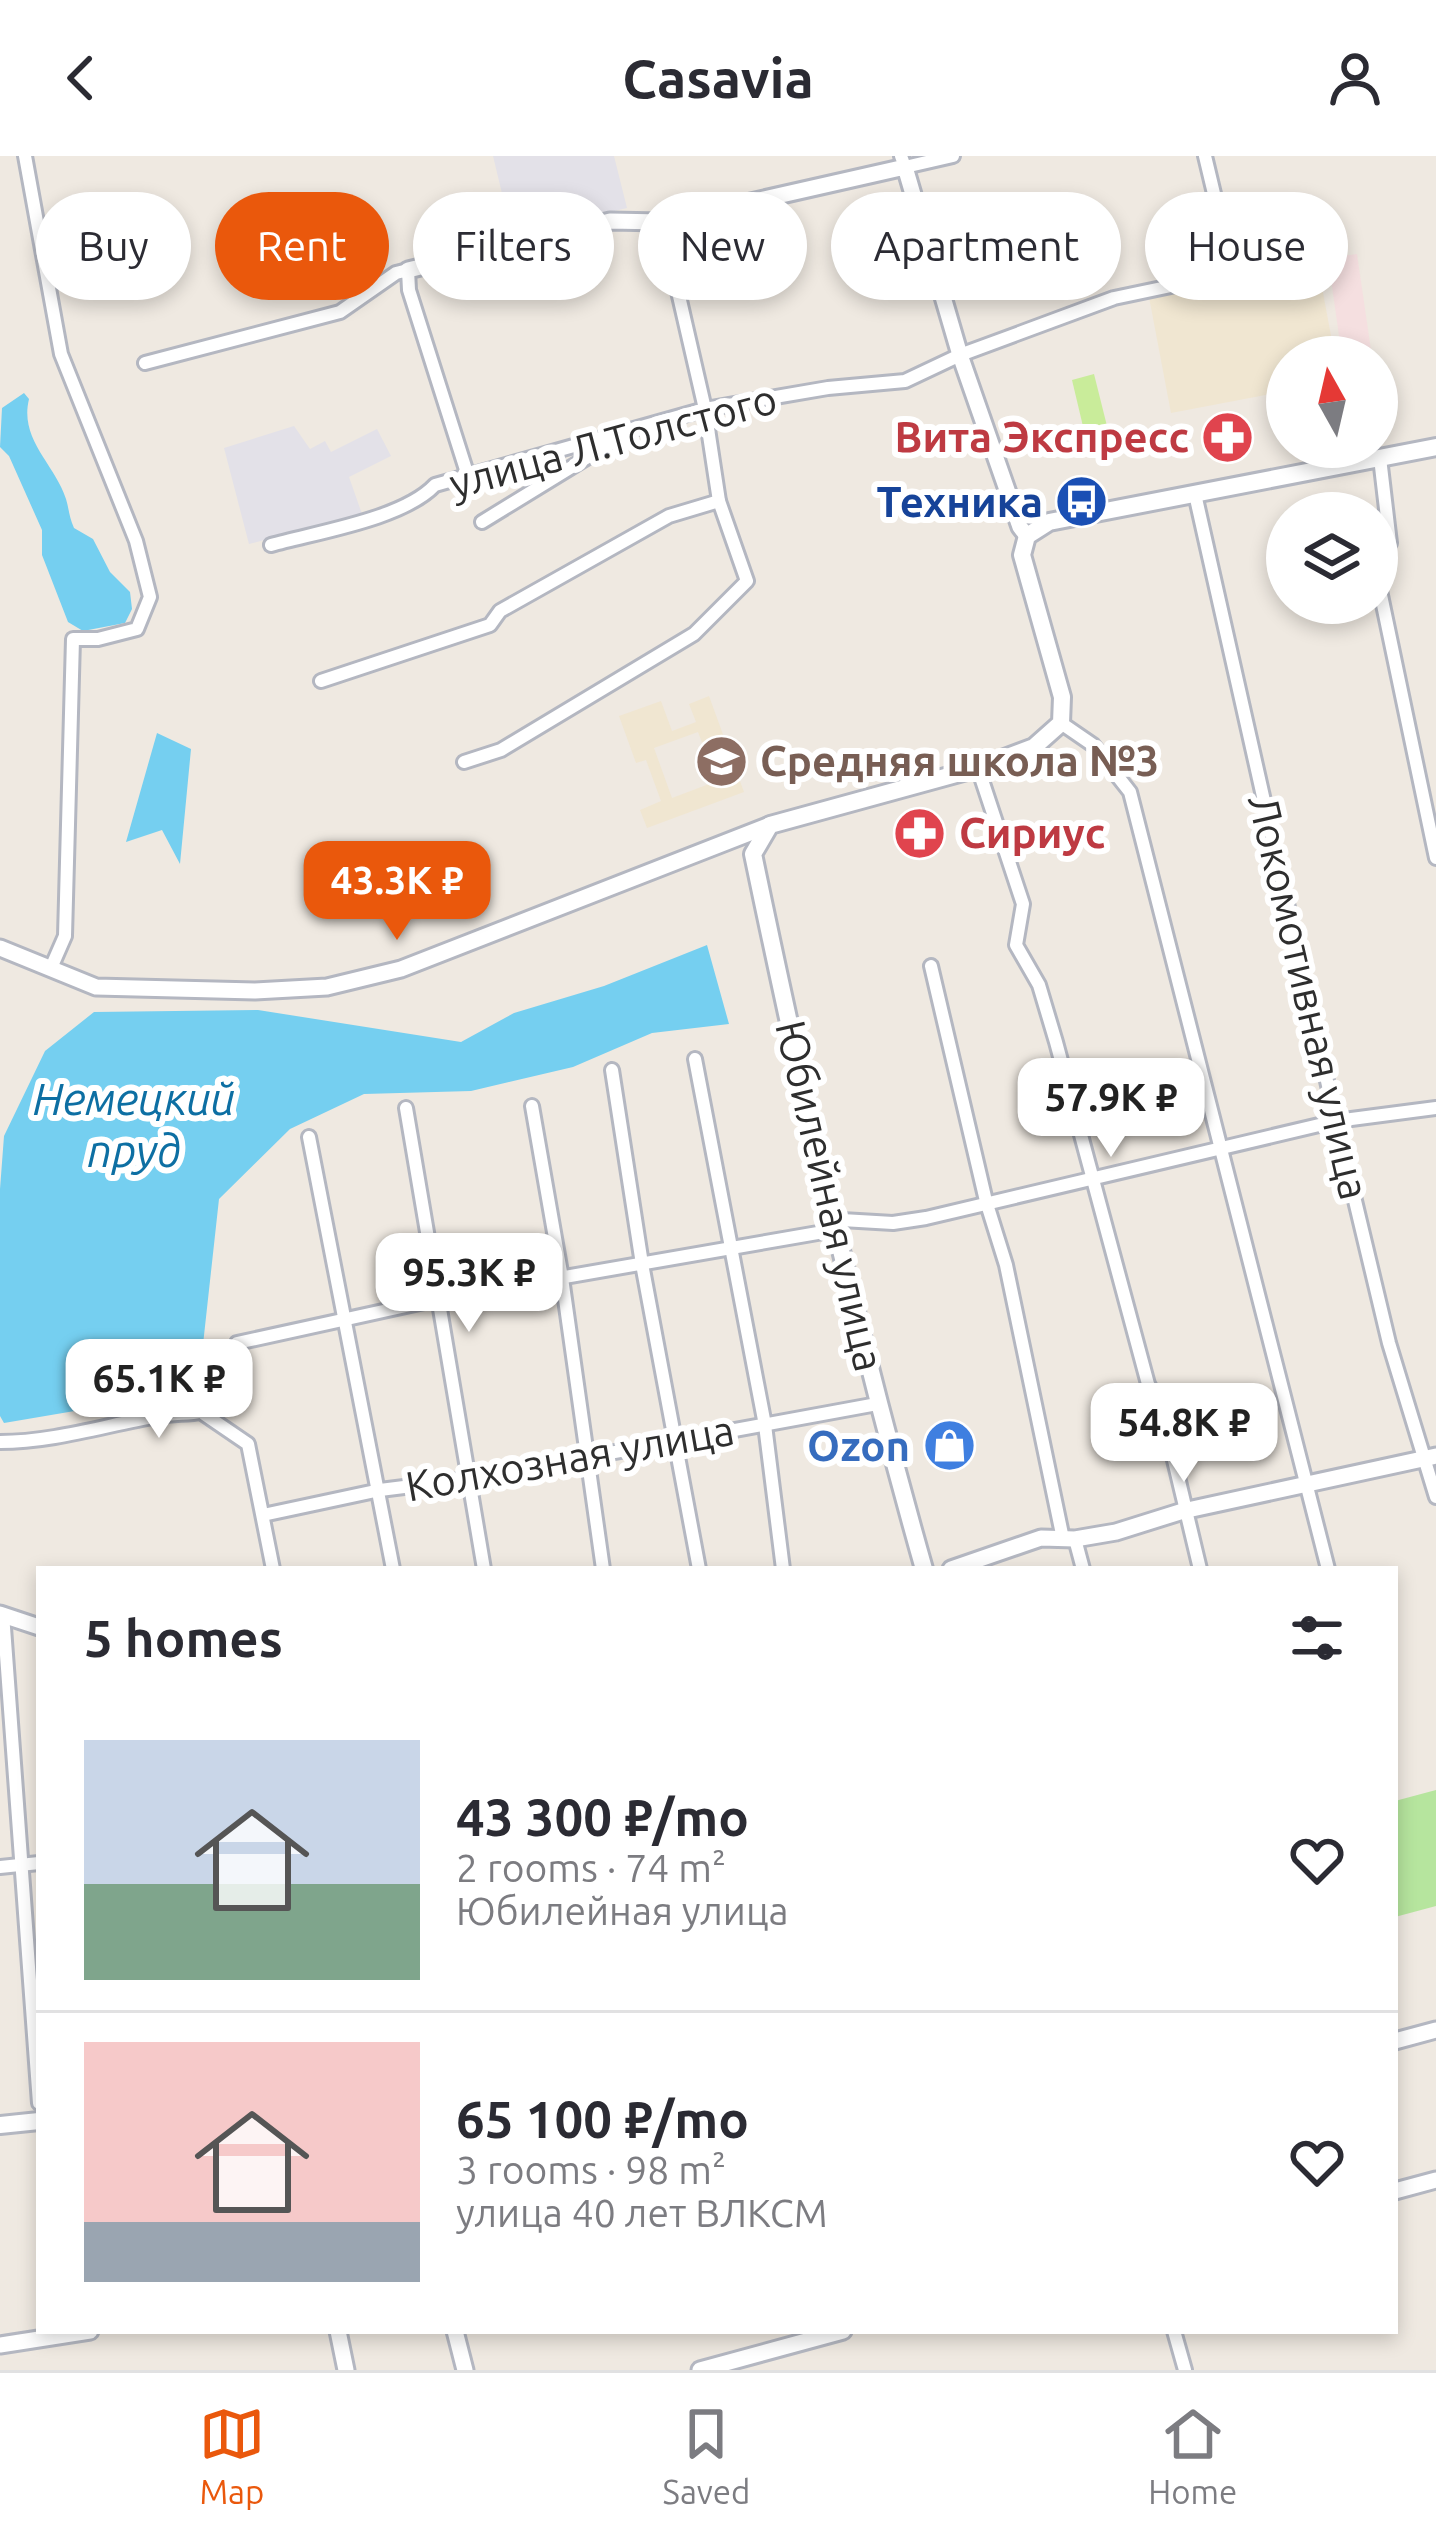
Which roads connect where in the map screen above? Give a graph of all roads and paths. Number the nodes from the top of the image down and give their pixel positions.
1 (25, 156) edge
2 (953, 156) edge
3 (1205, 156) edge
4 (903, 162) edge
5 (782, 192) edge
6 (638, 221) edge
7 (408, 270) junction
8 (680, 300) edge
9 (960, 355) junction
10 (145, 363) dead end
11 (705, 409) junction
12 (634, 429) junction
13 (1436, 447) edge
14 (1398, 454) edge
15 (1329, 468) edge
16 (468, 476) junction
17 (1195, 494) junction
18 (719, 501) junction
19 (482, 521) dead end
20 (1027, 536) junction
21 (271, 544) dead end
22 (1387, 624) edge
23 (321, 681) dead end
24 (1061, 723) junction
25 (464, 762) dead end
26 (979, 768) junction
27 (770, 825) junction
28 (1436, 858) edge
29 (3, 956) edge
30 (931, 967) dead end
31 (51, 968) junction
32 (695, 1059) dead end
33 (612, 1070) dead end
34 (532, 1106) dead end
35 (406, 1108) dead end
36 (1436, 1108) edge
37 (1336, 1120) junction
38 (309, 1138) dead end
39 (1221, 1148) junction
40 (1091, 1177) junction
41 (986, 1201) junction
42 (835, 1230) junction
43 (731, 1248) junction
44 (642, 1264) junction
45 (562, 1278) junction
46 (438, 1298) junction
47 (342, 1319) junction
48 (877, 1404) junction
49 (204, 1414) junction
50 (765, 1425) junction
51 (0, 1442) edge
52 (675, 1443) junction
53 (1431, 1457) edge
54 (586, 1459) junction
55 (468, 1479) junction
56 (1309, 1484) junction
57 (380, 1490) junction
58 (1436, 1497) edge
59 (1183, 1511) junction
60 (263, 1515) junction
61 (1069, 1539) junction
62 (272, 1566) edge
63 (393, 1566) edge
64 (483, 1566) edge
65 (603, 1566) edge
66 (698, 1566) edge
67 (783, 1566) edge
68 (923, 1566) edge
69 (960, 1566) edge
70 (1082, 1566) edge
71 (1199, 1566) edge
72 (1327, 1566) edge
73 (1, 1614) edge
74 (36, 1626) edge
75 (36, 1864) edge
76 (20, 1865) junction
77 (0, 1867) edge
78 (1436, 2030) edge
79 (1398, 2040) edge
80 (36, 2065) edge
81 (36, 2121) edge
82 (0, 2125) edge
83 (1436, 2180) edge
84 (1398, 2190) edge
85 (55, 2334) edge
86 (339, 2334) edge
87 (456, 2334) edge
88 (832, 2334) edge
89 (1175, 2334) edge
90 (0, 2344) edge
91 (346, 2370) edge
92 (465, 2370) edge
93 (700, 2370) edge
94 (1186, 2370) edge

1 - 31 street
2 - 4 street
3 - 9 street, улица Л.Толстого
4 - 5 street
4 - 9 street
6 - 7 street
7 - 10 street
7 - 16 street
8 - 11 street
9 - 11 street, улица Л.Толстого
9 - 20 street
11 - 12 street, улица Л.Толстого
11 - 18 street
12 - 16 street, улица Л.Толстого
12 - 19 street
13 - 14 main road
15 - 17 main road
16 - 21 street, улица Л.Толстого
17 - 20 main road
17 - 37 street, Локомотивная улица
18 - 23 street
18 - 25 street
20 - 24 main road
22 - 28 street
24 - 26 main road
24 - 39 street
26 - 27 main road
26 - 40 street
27 - 31 street
27 - 42 main road, Юбилейная улица
29 - 31 street
30 - 41 street
32 - 43 street
33 - 44 street
34 - 45 street
35 - 46 street
36 - 37 street
37 - 39 street
37 - 53 street, Локомотивная улица
38 - 47 street
39 - 40 street
39 - 56 street
40 - 41 street
40 - 59 street
41 - 42 street
41 - 61 street
42 - 43 street
42 - 48 main road, Юбилейная улица
43 - 44 street
43 - 50 street
44 - 45 street
44 - 52 street
45 - 46 street
45 - 54 street
46 - 47 street
46 - 55 street
47 - 49 street
47 - 57 street
48 - 50 street, Колхозная улица
48 - 68 main road, Юбилейная улица
49 - 51 street
49 - 60 street
50 - 52 street, Колхозная улица
50 - 67 street
52 - 54 street, Колхозная улица
52 - 66 street
53 - 56 street
53 - 58 street, Локомотивная улица
54 - 55 street, Колхозная улица
54 - 65 street
55 - 57 street, Колхозная улица
55 - 64 street
56 - 59 street
56 - 72 street
57 - 60 street, Колхозная улица
57 - 63 street
59 - 61 street
59 - 71 street
60 - 62 street
61 - 69 street
61 - 70 street
73 - 74 street
73 - 76 street
75 - 76 street
76 - 77 street
76 - 80 street
78 - 79 street
81 - 82 main road
83 - 84 street
85 - 90 street
86 - 91 street
87 - 92 street
88 - 93 street
89 - 94 street

